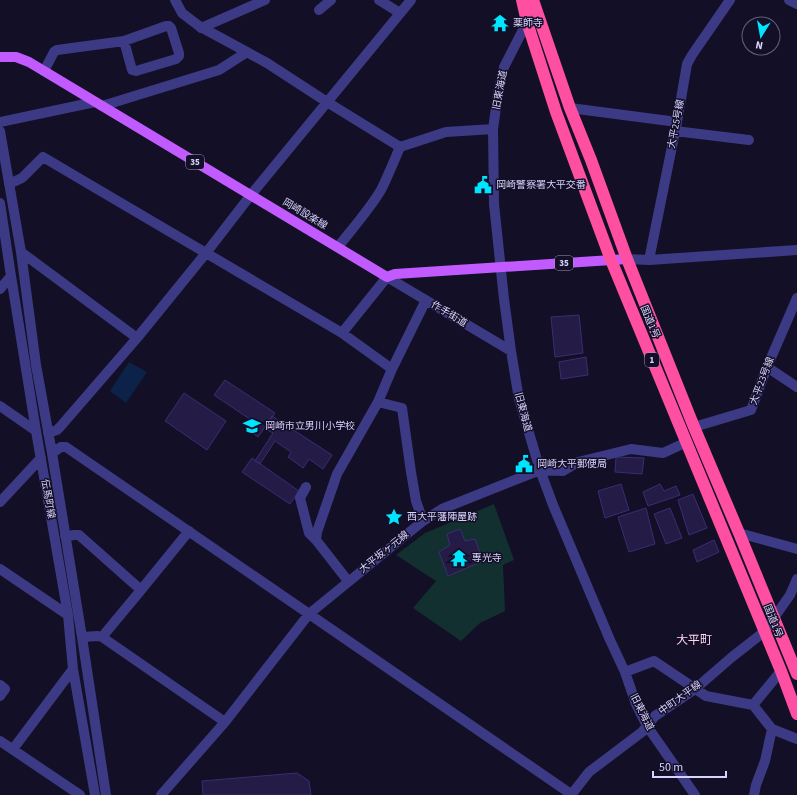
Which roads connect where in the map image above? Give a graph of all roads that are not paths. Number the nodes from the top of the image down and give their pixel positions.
1 (175, 0) edge
2 (265, 0) edge
3 (331, 0) edge
4 (380, 0) edge
5 (411, 0) edge
6 (522, 0) edge
7 (730, 0) edge
8 (789, 0) edge
9 (535, 2) edge
10 (797, 4) edge
11 (319, 10) dead end
12 (400, 13) junction
13 (527, 22) junction
14 (201, 28) junction
15 (124, 41) junction
16 (247, 52) junction
17 (0, 57) edge
18 (44, 71) junction
19 (328, 102) junction
20 (98, 104) junction
21 (570, 108) junction
22 (0, 122) edge
23 (676, 126) junction
24 (493, 129) junction
25 (0, 131) edge
26 (749, 140) dead end
27 (400, 147) junction
28 (9, 184) junction
29 (250, 196) junction
30 (0, 203) edge
31 (338, 248) junction
32 (797, 250) edge
33 (21, 252) junction
34 (206, 253) junction
35 (627, 259) junction
36 (611, 260) junction
37 (649, 260) junction
38 (501, 267) junction
39 (11, 276) junction
40 (387, 277) junction
41 (0, 289) edge
42 (797, 298) edge
43 (426, 300) junction
44 (342, 333) junction
45 (137, 338) junction
46 (511, 351) junction
47 (767, 367) junction
48 (392, 369) junction
49 (797, 387) edge
50 (378, 402) junction
51 (0, 406) edge
52 (694, 427) junction
53 (36, 431) junction
54 (48, 433) junction
55 (687, 442) junction
56 (52, 453) junction
57 (41, 458) junction
58 (540, 470) junction
59 (306, 487) dead end
60 (0, 502) edge
61 (423, 521) junction
62 (189, 531) junction
63 (739, 533) junction
64 (65, 536) junction
65 (316, 540) junction
66 (797, 549) edge
67 (0, 568) edge
68 (797, 579) edge
69 (348, 581) junction
70 (141, 590) junction
71 (309, 614) junction
72 (68, 615) junction
73 (774, 618) junction
74 (764, 632) junction
75 (82, 637) junction
76 (102, 637) junction
77 (73, 669) junction
78 (781, 671) junction
79 (625, 672) junction
80 (797, 674) edge
81 (0, 685) edge
82 (695, 689) junction
83 (0, 696) edge
84 (753, 705) junction
85 (797, 714) edge
86 (225, 722) junction
87 (647, 726) junction
88 (772, 729) junction
89 (797, 739) edge
90 (0, 741) edge
91 (13, 749) junction
92 (571, 794) edge
93 (80, 795) edge
94 (95, 795) edge
95 (106, 795) edge
96 (161, 795) edge
97 (695, 795) edge
98 (754, 795) edge

1 - 14 street
2 - 14 street
3 - 11 street
4 - 12 street
5 - 12 street
6 - 13 highway, 国道1号 / 1
7 - 23 street, 大平25号線
8 - 10 street
9 - 13 street, 旧東海道
9 - 21 highway, 国道1号 / 1
12 - 19 street
13 - 24 street, 旧東海道
13 - 36 highway, 国道1号 / 1
14 - 16 street
15 - 15 street
15 - 18 street
16 - 19 street
16 - 20 street
17 - 18 main road, 岡崎設楽線 / 35
18 - 20 main road, 岡崎設楽線 / 35
19 - 27 street
19 - 29 street
20 - 22 street
20 - 29 main road, 岡崎設楽線 / 35
21 - 23 street
21 - 35 highway, 国道1号 / 1
23 - 26 street
23 - 37 street, 大平25号線
24 - 27 street
24 - 38 street, 旧東海道
25 - 28 street
27 - 31 street
28 - 33 street
28 - 34 street
29 - 31 main road, 岡崎設楽線 / 35
29 - 34 street
30 - 39 street, 伝馬町線
31 - 40 main road, 岡崎設楽線 / 35
32 - 37 street
33 - 45 street
33 - 54 street, 伝馬町線
34 - 44 street
34 - 45 street
35 - 36 main road, 35
35 - 37 street
35 - 52 highway, 国道1号 / 1
36 - 38 main road, 35
36 - 55 highway, 国道1号 / 1
38 - 40 main road, 35
38 - 46 street, 旧東海道
39 - 41 street
39 - 53 street, 伝馬町線
40 - 43 street, 作手街道
40 - 44 street
42 - 47 street, 大平23号線
43 - 46 street, 作手街道
43 - 48 street
44 - 48 street
45 - 54 street
46 - 58 street, 旧東海道
47 - 49 street
47 - 52 street, 大平23号線
48 - 50 street
50 - 61 street
50 - 65 street
51 - 53 street
52 - 63 highway, 国道1号 / 1
53 - 57 street, 伝馬町線
54 - 56 street, 伝馬町線
55 - 58 street, 大平坂ヶ元線
55 - 74 highway, 国道1号 / 1
56 - 62 street
56 - 64 street, 伝馬町線
57 - 60 street
57 - 72 street, 伝馬町線
58 - 61 street, 大平坂ヶ元線
58 - 79 street, 旧東海道
59 - 65 street
61 - 69 street, 大平坂ヶ元線
62 - 70 street
62 - 71 street
63 - 66 street
63 - 73 highway, 国道1号 / 1
64 - 70 street
64 - 75 street, 伝馬町線
65 - 69 street
67 - 72 street
68 - 73 street, 中町大平線
69 - 71 street, 大平坂ヶ元線
70 - 76 street
71 - 86 street, 大平坂ヶ元線
71 - 92 street
72 - 77 street, 伝馬町線
73 - 74 street, 中町大平線
73 - 80 highway, 国道1号 / 1
74 - 78 highway, 国道1号 / 1
74 - 82 street, 中町大平線
75 - 76 street
75 - 95 street, 伝馬町線
76 - 86 street
77 - 91 street
77 - 94 street, 伝馬町線
78 - 84 street
78 - 85 highway, 国道1号 / 1
79 - 82 street
79 - 87 street, 旧東海道
81 - 83 street
82 - 84 street
82 - 87 street, 中町大平線
84 - 88 street
86 - 96 street, 大平坂ヶ元線
87 - 92 street, 中町大平線
87 - 97 street, 旧東海道
88 - 89 street
88 - 98 street
90 - 91 street
91 - 93 street

